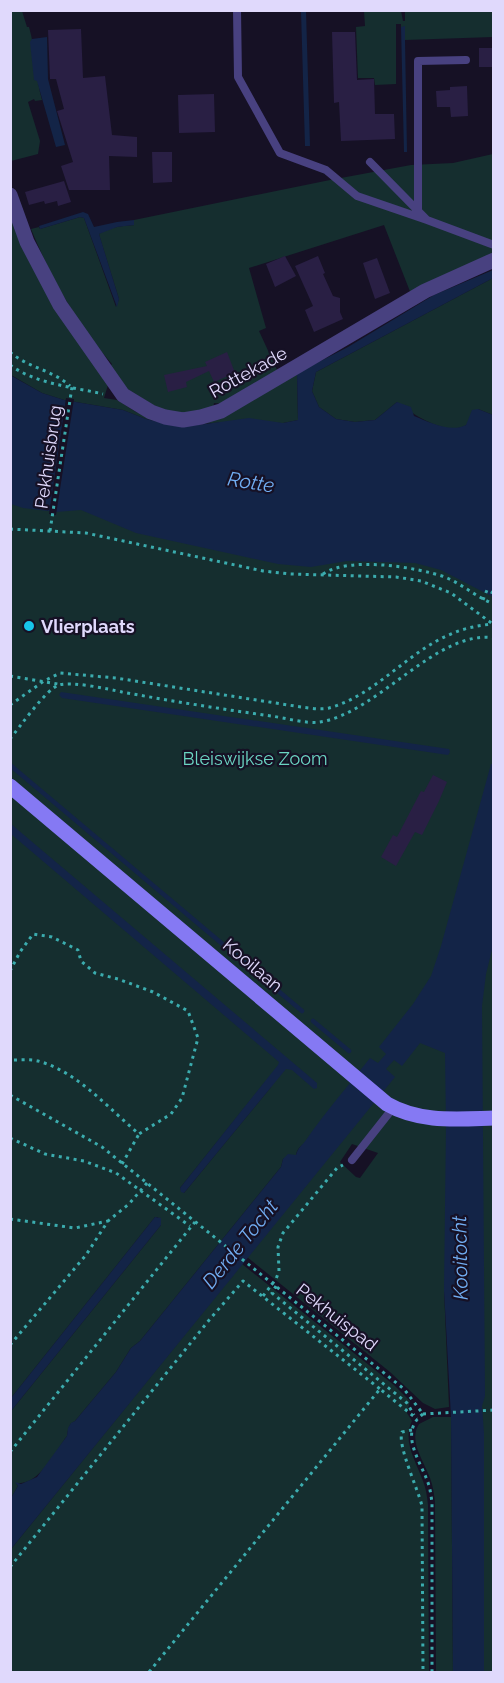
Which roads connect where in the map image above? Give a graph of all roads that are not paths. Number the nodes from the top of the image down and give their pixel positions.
1 (237, 10) edge
2 (466, 60) dead end
3 (370, 162) dead end
4 (10, 195) edge
5 (418, 210) junction
6 (427, 220) junction
7 (494, 245) edge
8 (494, 260) edge
9 (10, 786) edge
10 (387, 1103) junction
11 (491, 1118) edge
12 (352, 1160) road end

1 - 6 lane
2 - 5 lane
3 - 5 lane
4 - 8 street, Rottekade
5 - 6 lane
6 - 7 lane
9 - 10 street, Kooilaan
10 - 11 street, Kooilaan
10 - 12 lane

